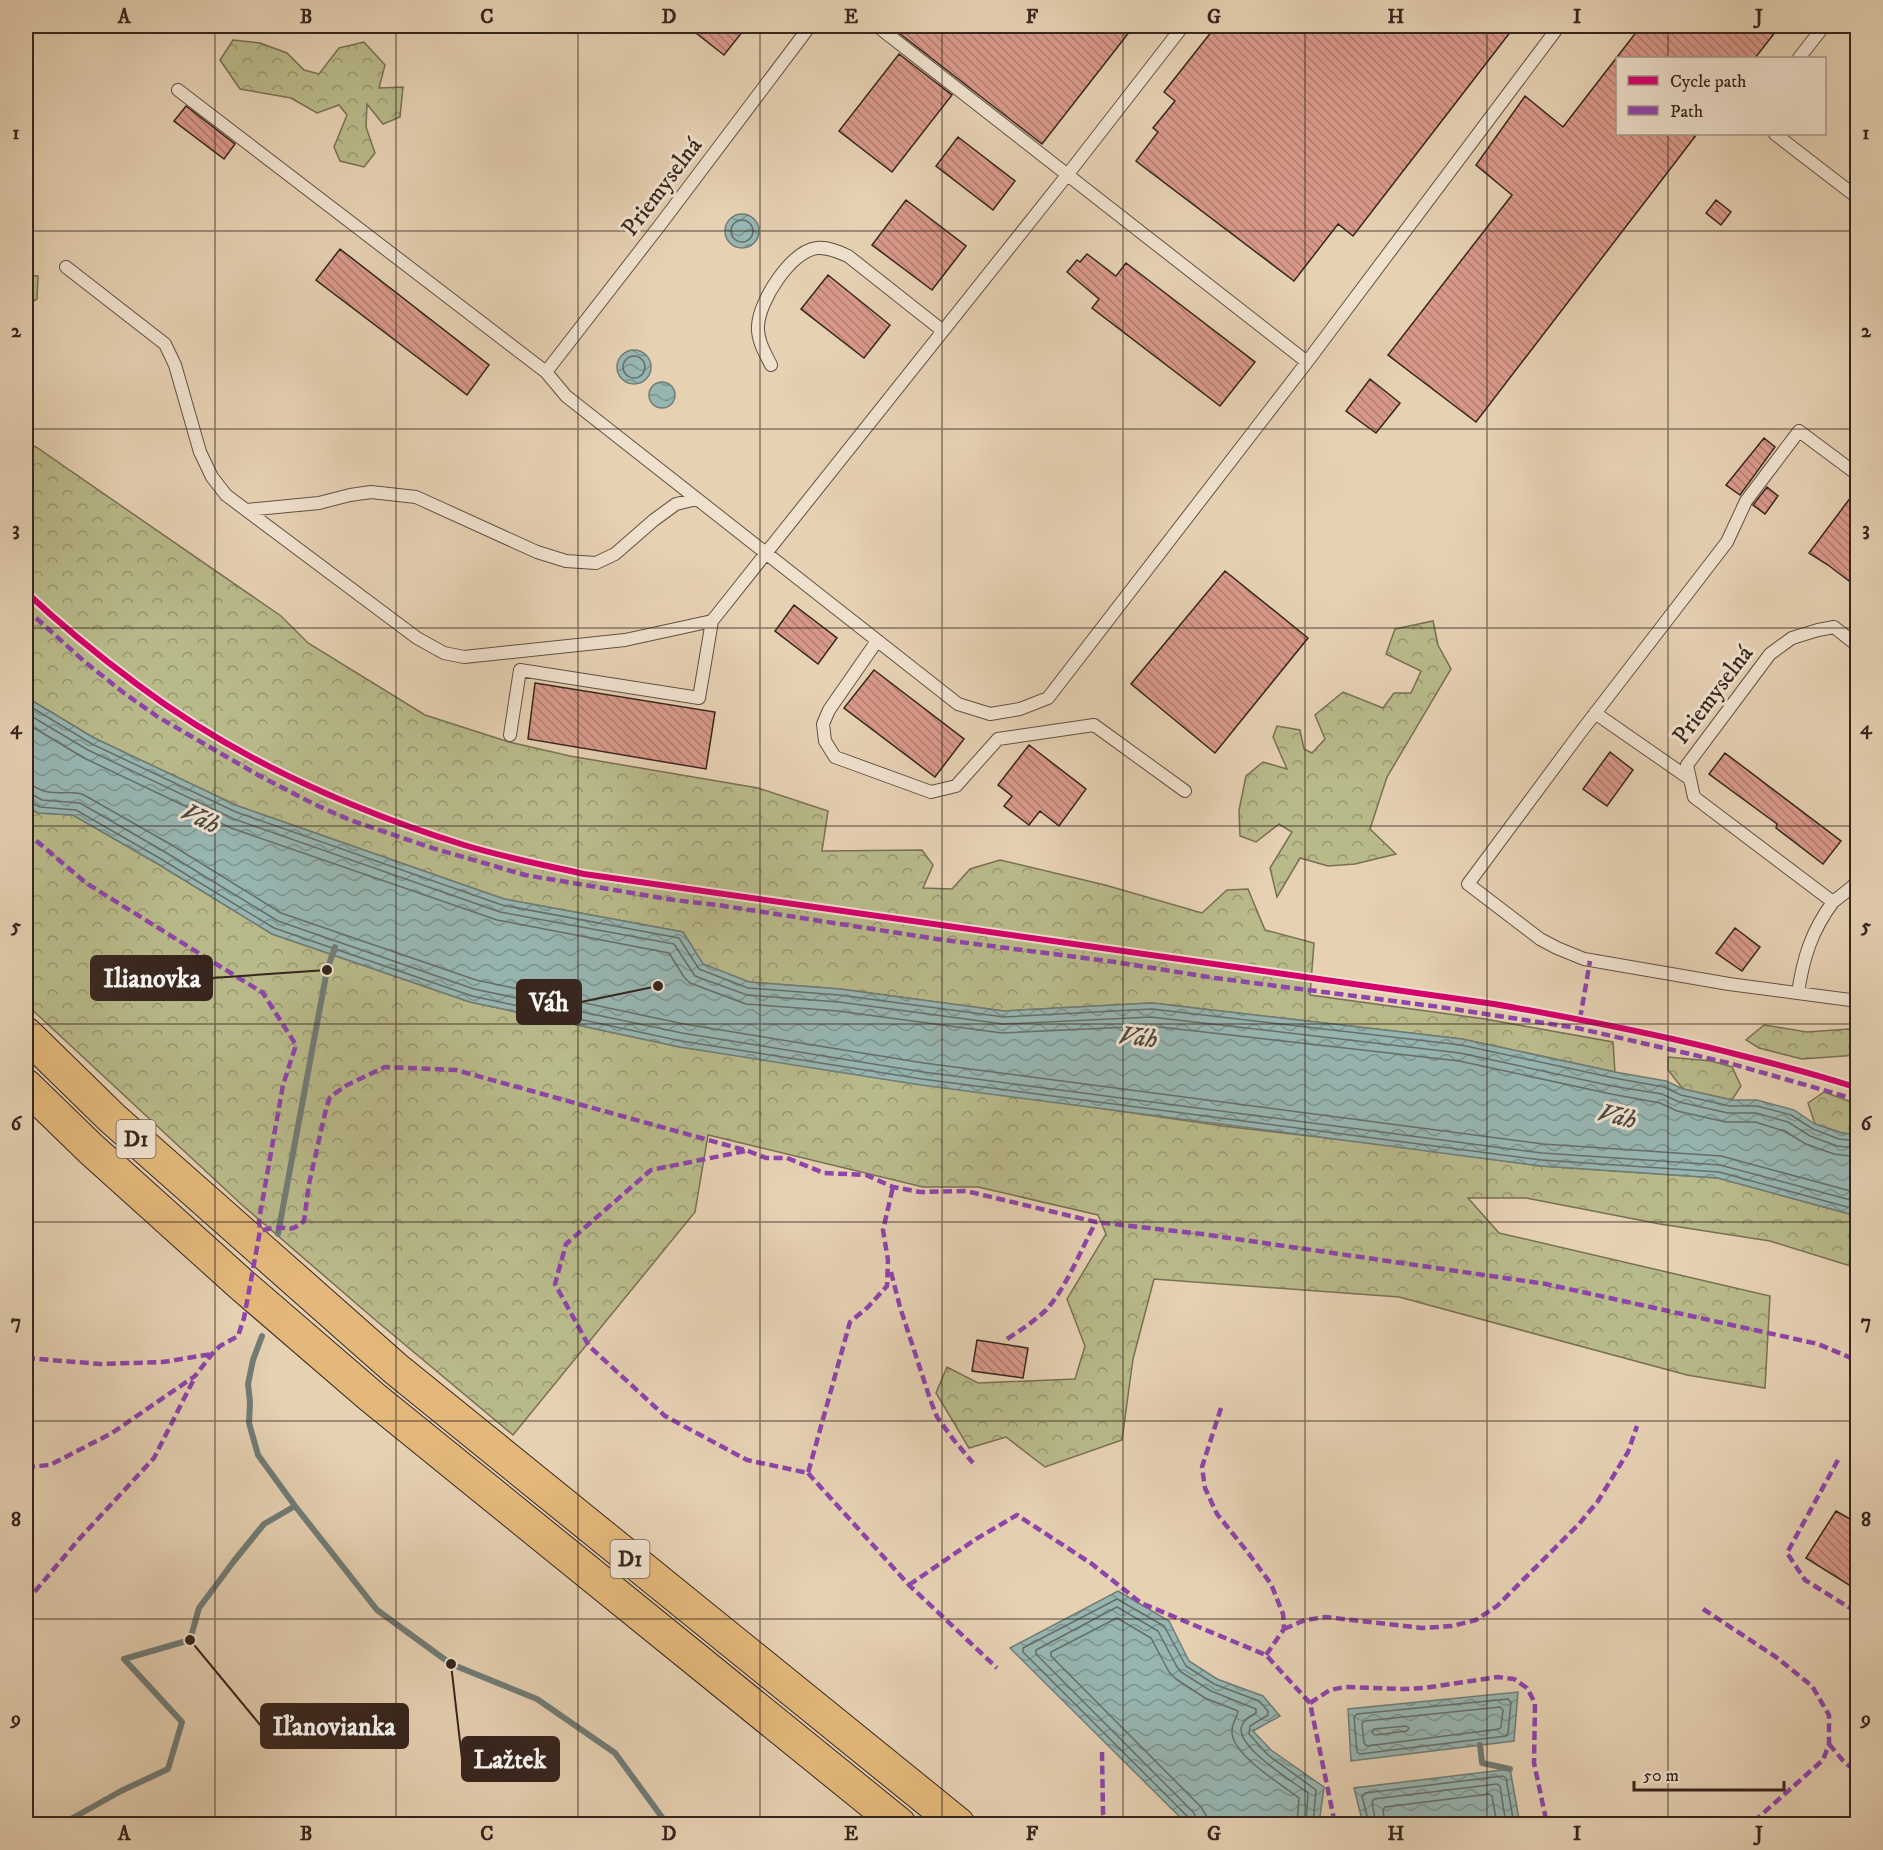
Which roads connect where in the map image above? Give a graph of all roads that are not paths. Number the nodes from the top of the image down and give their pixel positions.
1 (810, 26) edge
2 (878, 26) edge
3 (1183, 26) edge
4 (1559, 26) edge
5 (1824, 26) edge
6 (1800, 57) edge
7 (178, 90) dead end
8 (1776, 135) edge
9 (1068, 174) junction
10 (1857, 198) edge
11 (66, 267) dead end
12 (943, 331) junction
13 (1307, 362) junction
14 (771, 365) dead end
15 (546, 372) junction
16 (1857, 475) edge
17 (697, 499) junction
18 (247, 510) junction
19 (766, 554) junction
20 (712, 621) junction
21 (877, 641) junction
22 (1857, 646) edge
23 (1595, 713) junction
24 (510, 735) dead end
25 (1690, 779) junction
26 (1185, 791) dead end
27 (1857, 879) edge
28 (1833, 902) junction
29 (1798, 993) junction
30 (1857, 1001) edge
31 (26, 1034) edge
32 (26, 1086) edge
33 (899, 1824) edge
34 (958, 1824) edge

1 - 15 lane, Priemyselná
2 - 9 lane
3 - 9 lane
4 - 13 lane
5 - 6 lane
7 - 15 lane
8 - 10 lane
9 - 12 lane
9 - 13 lane
11 - 18 lane
12 - 14 lane
12 - 19 lane
13 - 21 lane
15 - 17 lane
16 - 23 lane
17 - 18 lane
17 - 19 lane
18 - 20 lane
19 - 20 lane
19 - 21 lane
20 - 24 lane
21 - 26 lane
22 - 25 lane, Priemyselná
23 - 25 lane
23 - 29 lane
25 - 28 lane, Priemyselná
27 - 28 lane
28 - 29 lane
29 - 30 lane
31 - 34 highway, D1
32 - 33 highway, D1

